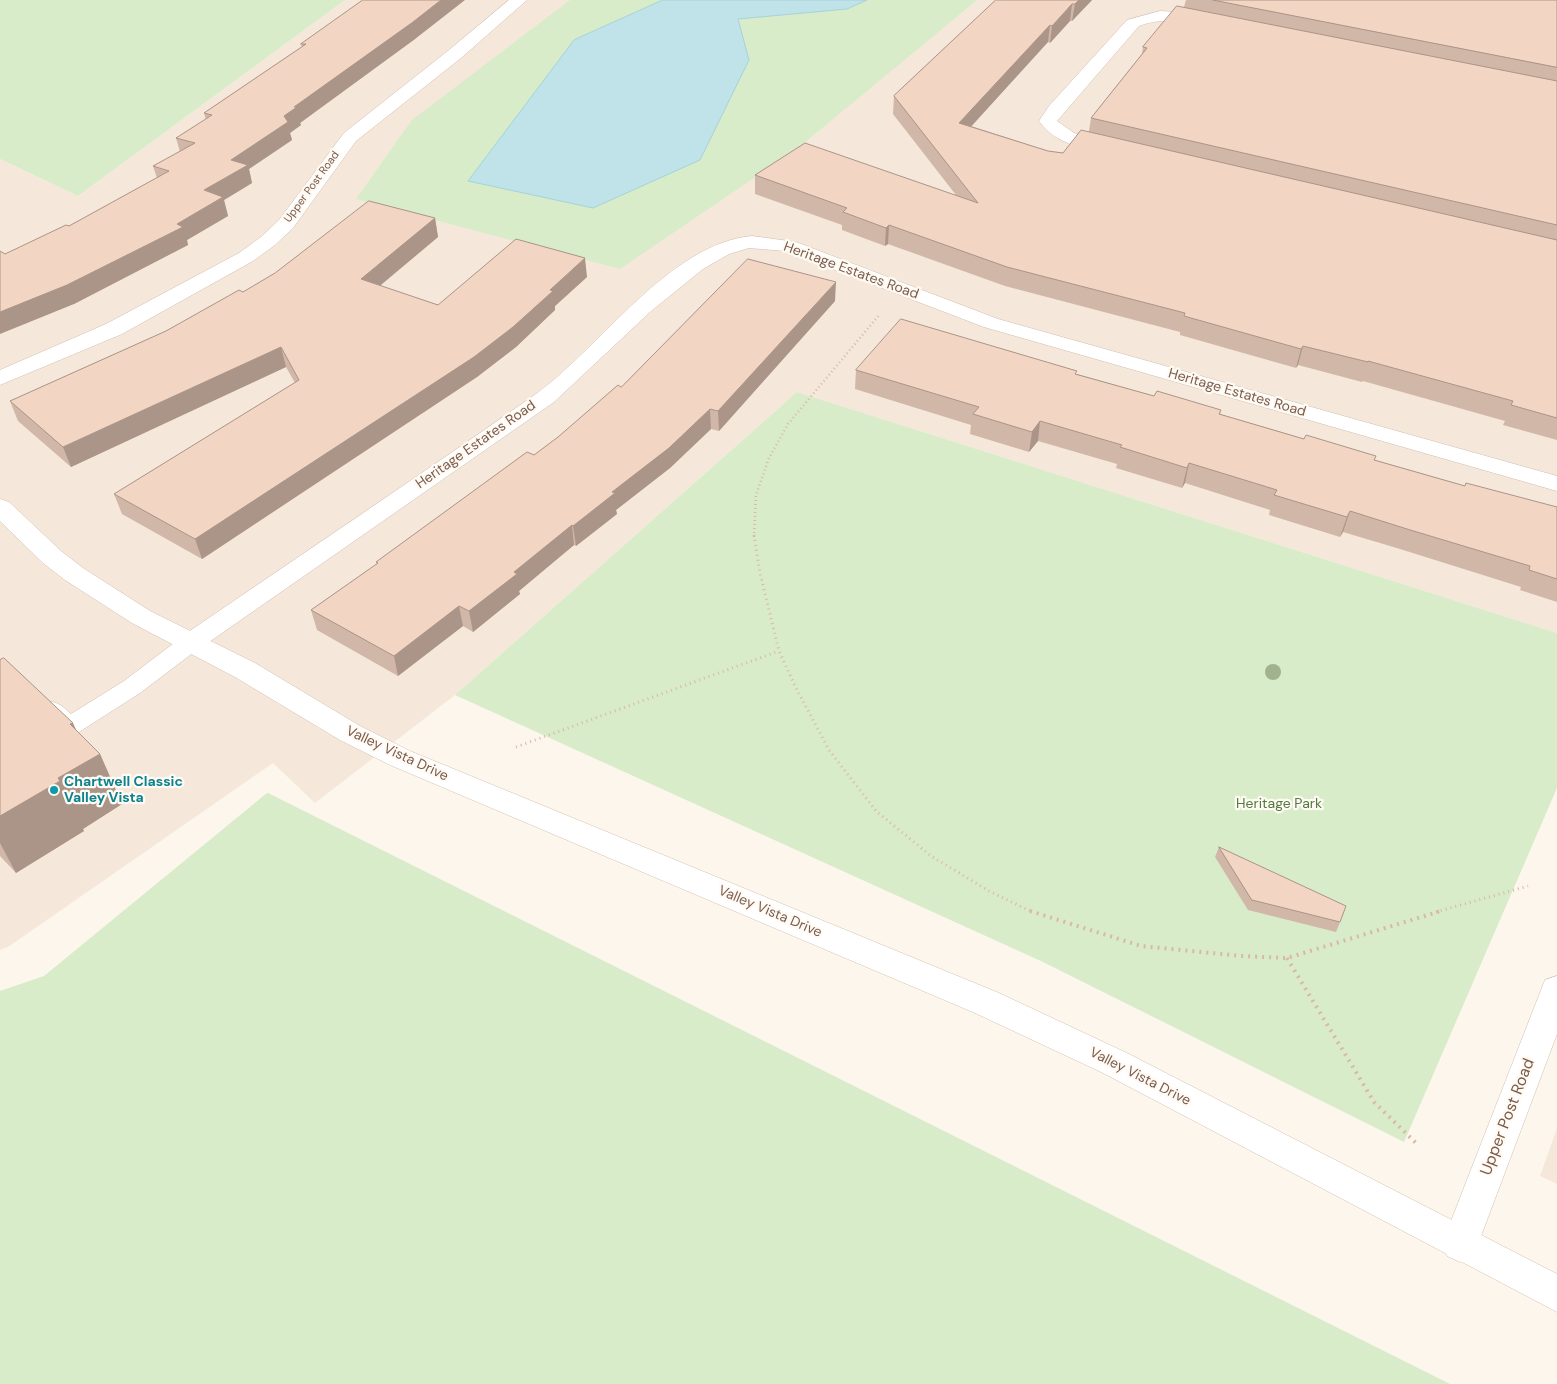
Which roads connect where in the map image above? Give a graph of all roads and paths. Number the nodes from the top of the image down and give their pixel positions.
1 (519, 0) edge
2 (1220, 25) edge
3 (1127, 152) edge
4 (884, 309) dead end
5 (0, 378) edge
6 (1557, 484) edge
7 (0, 507) edge
8 (190, 643) junction
9 (779, 652) junction
10 (35, 695) edge
11 (516, 747) dead end
12 (1528, 886) dead end
13 (1287, 958) junction
14 (1557, 990) edge
15 (1418, 1145) dead end
16 (1460, 1244) junction
17 (1557, 1294) edge

1 - 5 street, Upper Post Road
2 - 3 street
4 - 9 path
6 - 8 street, Heritage Estates Road
7 - 8 street, Valley Vista Drive
8 - 10 lane
8 - 16 street, Valley Vista Drive
9 - 11 path
9 - 13 path
12 - 13 path
13 - 15 path
14 - 16 street, Upper Post Road
16 - 17 street, Valley Vista Drive

